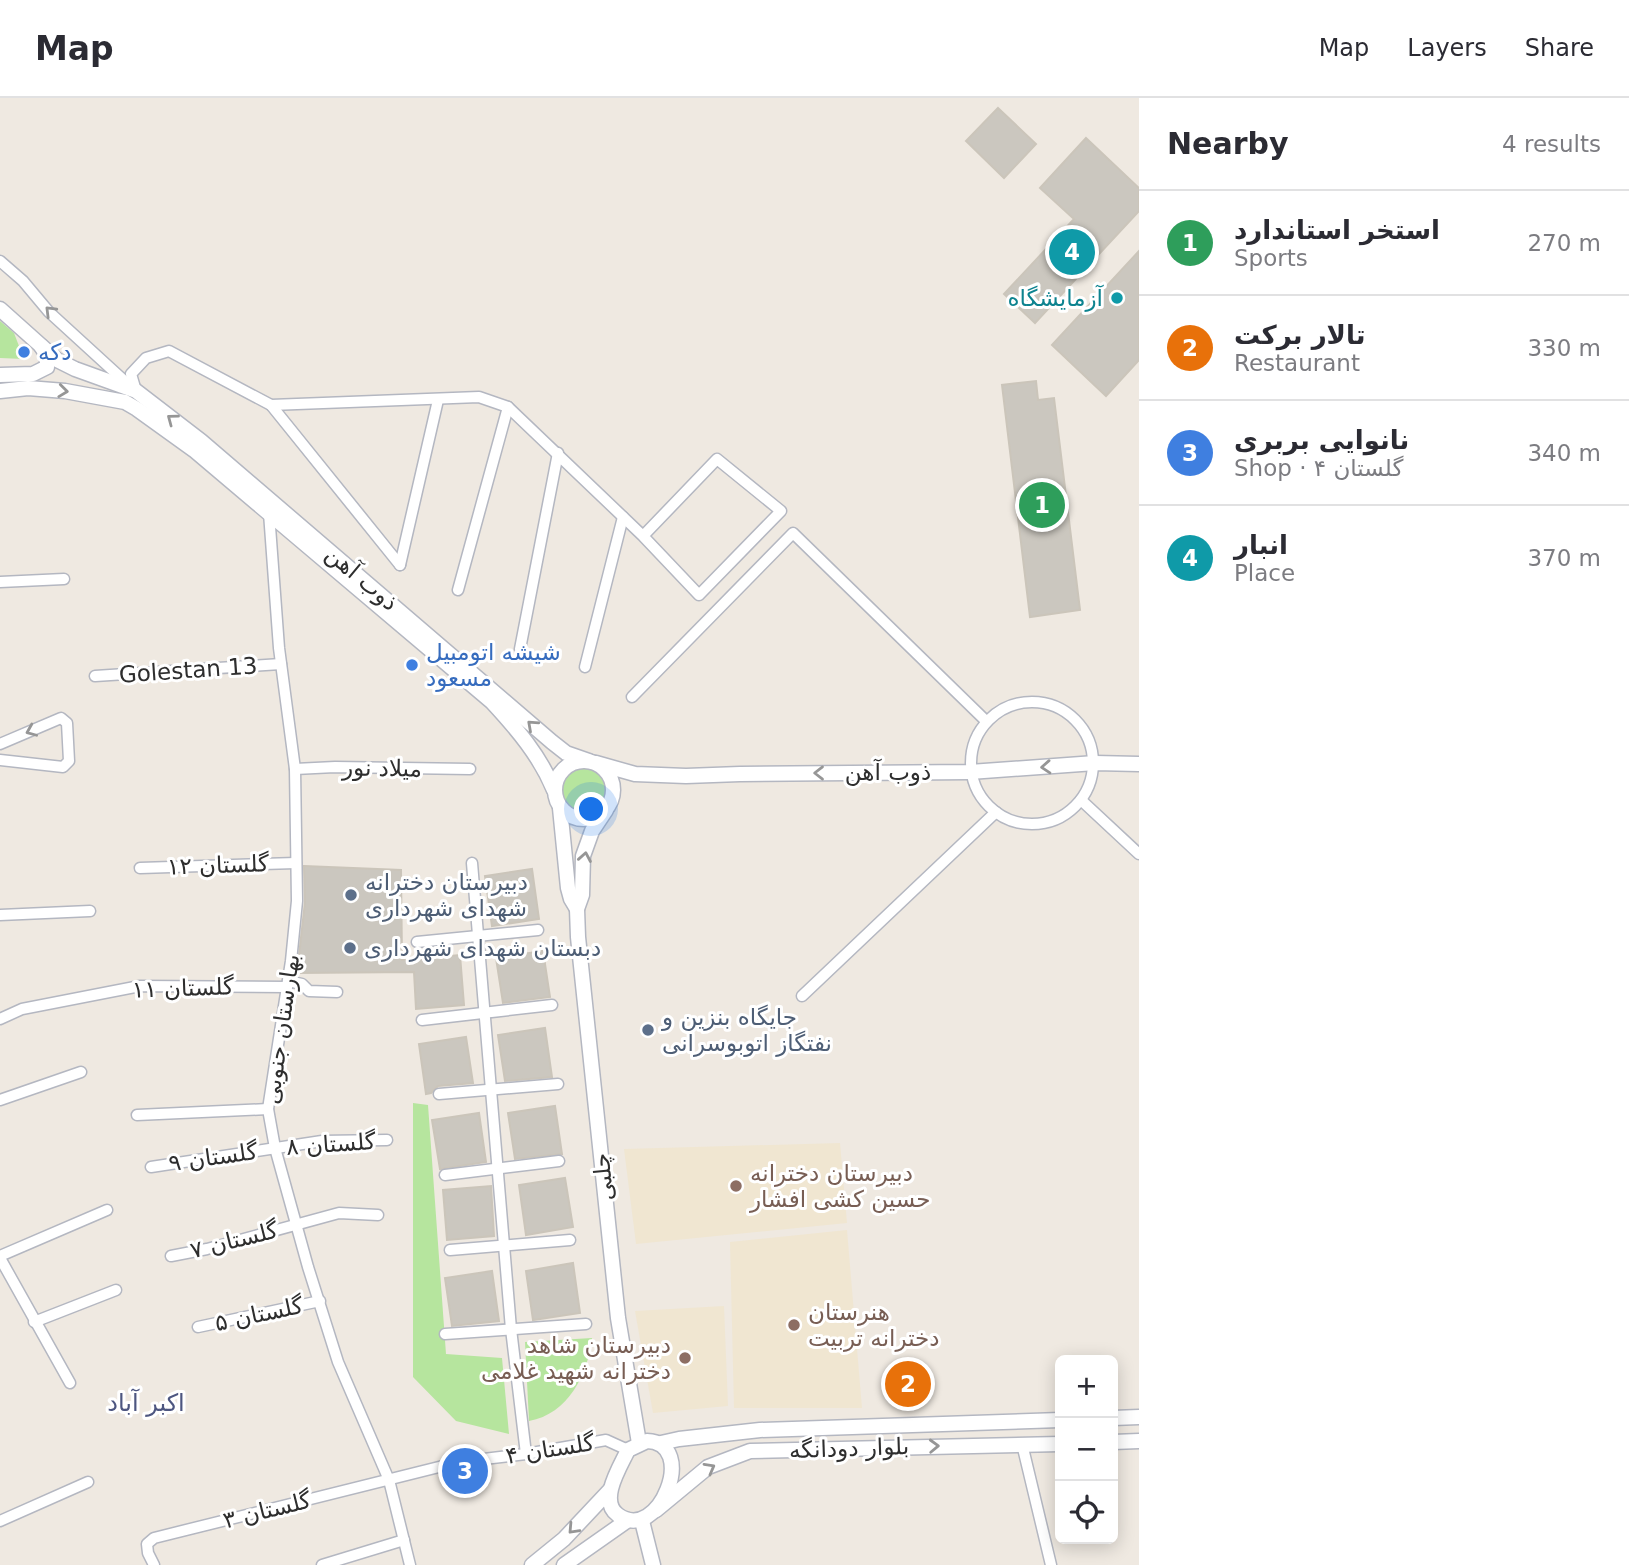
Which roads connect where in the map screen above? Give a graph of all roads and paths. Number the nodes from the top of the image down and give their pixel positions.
1 (0, 261) edge
2 (0, 309) edge
3 (38, 342) junction
4 (0, 376) edge
5 (0, 391) edge
6 (136, 391) junction
7 (439, 400) junction
8 (271, 405) junction
9 (508, 407) junction
10 (558, 453) junction
11 (273, 509) junction
12 (623, 517) junction
13 (643, 536) junction
14 (64, 579) dead end
15 (0, 582) edge
16 (458, 590) dead end
17 (520, 649) dead end
18 (281, 664) junction
19 (585, 667) dead end
20 (95, 676) dead end
21 (632, 697) dead end
22 (986, 721) junction
23 (0, 744) edge
24 (0, 760) edge
25 (593, 762) junction
26 (1095, 763) junction
27 (1139, 764) edge
28 (295, 769) junction
29 (470, 769) dead end
30 (970, 772) junction
31 (554, 790) junction
32 (1081, 800) junction
33 (560, 808) junction
34 (606, 810) junction
35 (996, 812) junction
36 (1139, 854) edge
37 (296, 863) junction
38 (472, 863) dead end
39 (140, 868) dead end
40 (577, 909) junction
41 (90, 911) dead end
42 (0, 915) edge
43 (538, 930) dead end
44 (478, 936) junction
45 (417, 942) dead end
46 (287, 984) junction
47 (337, 992) dead end
48 (802, 996) dead end
49 (552, 1005) dead end
50 (484, 1014) junction
51 (0, 1019) edge
52 (422, 1020) dead end
53 (81, 1072) dead end
54 (558, 1084) dead end
55 (491, 1090) junction
56 (439, 1094) dead end
57 (0, 1100) edge
58 (268, 1110) junction
59 (137, 1115) dead end
60 (387, 1140) dead end
61 (275, 1148) junction
62 (559, 1161) dead end
63 (152, 1167) dead end
64 (497, 1167) junction
65 (445, 1175) dead end
66 (107, 1210) dead end
67 (378, 1215) dead end
68 (298, 1224) junction
69 (570, 1240) dead end
70 (504, 1246) junction
71 (450, 1250) dead end
72 (171, 1256) dead end
73 (0, 1257) edge
74 (116, 1290) dead end
75 (320, 1301) junction
76 (34, 1322) junction
77 (586, 1324) dead end
78 (198, 1327) dead end
79 (511, 1329) junction
80 (446, 1334) dead end
81 (70, 1384) dead end
82 (1139, 1417) edge
83 (1118, 1418) edge
84 (1055, 1420) edge
85 (1017, 1422) junction
86 (1139, 1441) edge
87 (1118, 1442) edge
88 (661, 1443) junction
89 (1022, 1444) junction
90 (1055, 1444) edge
91 (634, 1447) junction
92 (526, 1454) junction
93 (389, 1480) junction
94 (88, 1482) dead end
95 (610, 1490) junction
96 (656, 1510) junction
97 (635, 1520) junction
98 (0, 1521) edge
99 (404, 1540) junction
100 (154, 1565) edge
101 (322, 1565) edge
102 (410, 1565) edge
103 (532, 1565) edge
104 (564, 1565) edge
105 (653, 1565) edge
106 (1051, 1565) edge

6 -> 1 street
2 - 3 main road, ذوب آهن
3 - 4 main road
3 - 6 main road, ذوب آهن
5 -> 11 main road, ذوب آهن
6 - 8 street
11 -> 6 main road, ذوب آهن
7 - 8 street
7 - 8 street
7 - 9 street
9 - 10 street
9 - 16 street
10 - 12 street
10 - 17 street
11 - 18 street, بهارستان جنوبی
25 -> 11 main road, ذوب آهن
11 - 31 main road, ذوب آهن
12 - 13 street
12 - 19 street
13 - 13 street
14 - 15 street
18 - 20 street, Golestan 13
18 - 28 street, بهارستان جنوبی
21 - 22 street
22 - 26 street
22 - 30 street
24 -> 23 street
30 -> 25 main road, ذوب آهن
25 - 31 main road
25 - 34 main road
26 - 27 main road, ذوب آهن
26 -> 30 main road, ذوب آهن
26 - 32 street
28 - 29 street, میلاد نور
28 - 37 street, بهارستان جنوبی
30 - 35 street
31 - 33 main road
32 - 35 street
32 - 36 street
33 - 34 main road
33 - 40 main road
40 -> 34 main road
35 - 48 street
37 - 39 street, گلستان ۱۲
37 - 46 street, بهارستان جنوبی
38 - 44 street
40 - 91 main road, چلبی
41 - 42 street
43 - 44 street
44 - 45 street
44 - 50 street
46 - 47 street
46 - 51 street, گلستان ۱۱
46 - 58 street, بهارستان جنوبی
49 - 50 street
50 - 52 street
50 - 55 street
53 - 57 street
54 - 55 street
55 - 56 street
55 - 64 street
58 - 59 street
58 - 61 street, بهارستان جنوبی
60 - 61 street, گلستان ۸
61 - 63 street, گلستان ۹
61 - 68 street, بهارستان جنوبی
62 - 64 street
64 - 65 street
64 - 70 street
66 - 73 street
67 - 68 street, گلستان ۷
68 - 72 street, گلستان ۷
68 - 75 street, بهارستان جنوبی
69 - 70 street
70 - 71 street
70 - 79 street
73 - 76 street
74 - 76 street
75 - 78 street, گلستان ۵
75 - 93 street, بهارستان جنوبی
76 - 81 street
77 - 79 street
79 - 80 street
79 - 92 street
82 - 83 main road
84 - 85 main road, بلوار دودانگه
85 - 88 main road, بلوار دودانگه
85 - 89 main road
86 - 87 main road
88 - 91 main road
88 - 96 main road
89 - 90 main road, بلوار دودانگه
96 -> 89 main road, بلوار دودانگه
89 - 106 street
91 - 92 street, گلستان ۴
91 - 95 main road
92 - 93 street, گلستان ۴
93 - 99 street, بهارستان جنوبی
93 - 100 street, گلستان ۳
94 - 98 street
95 - 97 main road
95 -> 103 main road
96 - 97 main road
97 - 104 main road
97 - 105 main road
99 - 101 street
99 - 102 street, بهارستان جنوبی

